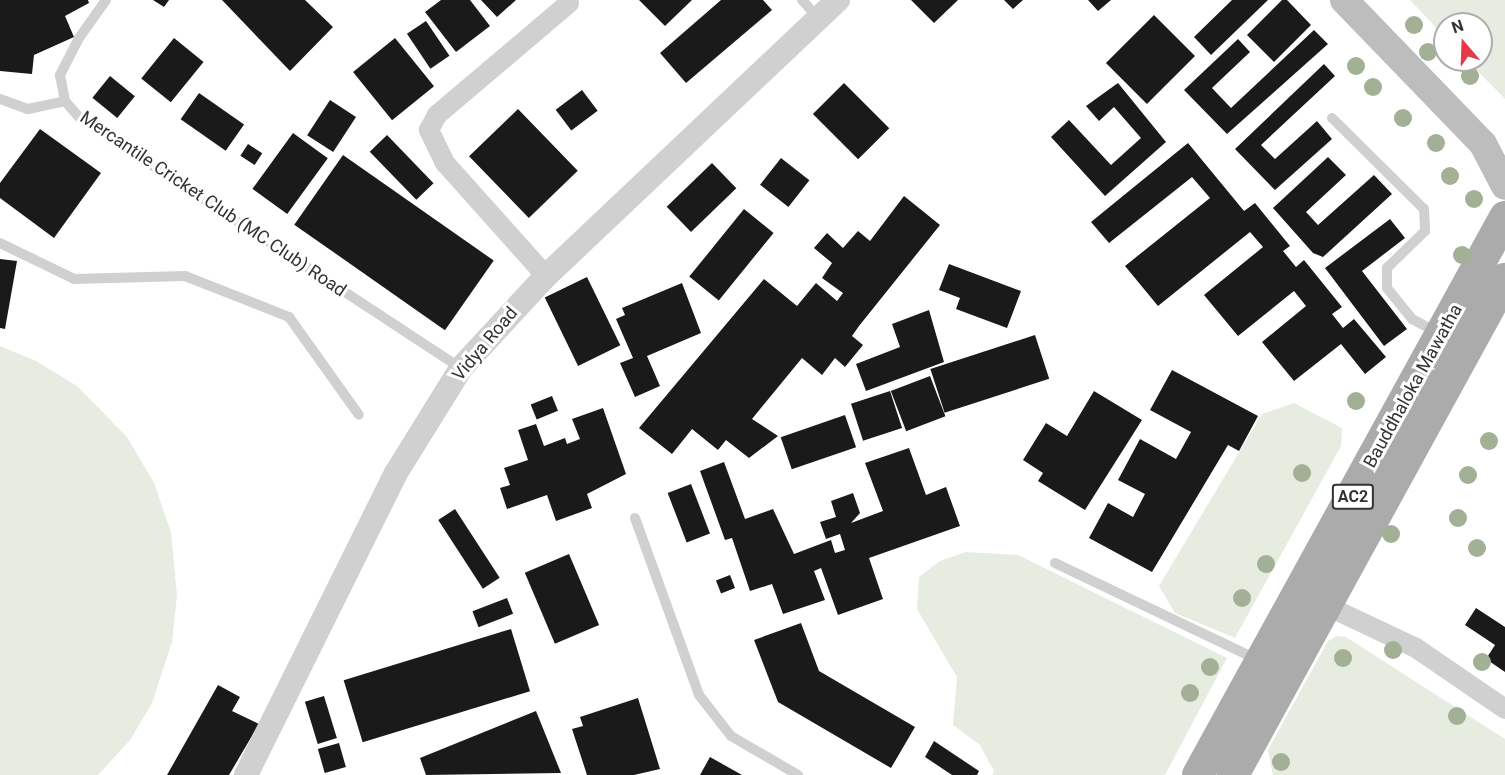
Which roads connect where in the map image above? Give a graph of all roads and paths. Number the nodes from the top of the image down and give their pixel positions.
1 (106, 0) edge
2 (802, 0) edge
3 (838, 0) edge
4 (1344, 0) edge
5 (569, 3) dead end
6 (818, 18) junction
7 (0, 99) edge
8 (64, 101) junction
9 (1332, 118) dead end
10 (1505, 186) edge
11 (1505, 217) edge
12 (0, 243) edge
13 (546, 276) junction
14 (1505, 279) edge
15 (1441, 335) junction
16 (461, 368) junction
17 (359, 415) dead end
18 (635, 518) dead end
19 (1055, 563) dead end
20 (1325, 605) junction
21 (1261, 662) junction
22 (1505, 709) edge
23 (1224, 770) edge
24 (246, 775) edge
25 (798, 775) edge

1 - 8 lane, Mercantile Cricket Club (MC Club) Road
2 - 6 lane
3 - 6 street, Vidya Road
4 - 10 main road
5 - 13 street
6 - 13 street, Vidya Road
7 - 8 lane
8 - 16 lane, Mercantile Cricket Club (MC Club) Road
9 - 15 lane
11 - 15 main road, Bauddhaloka Mawatha / AC2
12 - 17 lane
13 - 16 street, Vidya Road
14 - 20 main road, Bauddhaloka Mawatha / AC2
15 - 21 main road, Bauddhaloka Mawatha / AC2
16 - 24 street, Vidya Road
18 - 25 lane
19 - 21 lane
20 - 22 street
20 - 23 main road, Bauddhaloka Mawatha / AC2
21 - 23 main road, Bauddhaloka Mawatha / AC2

